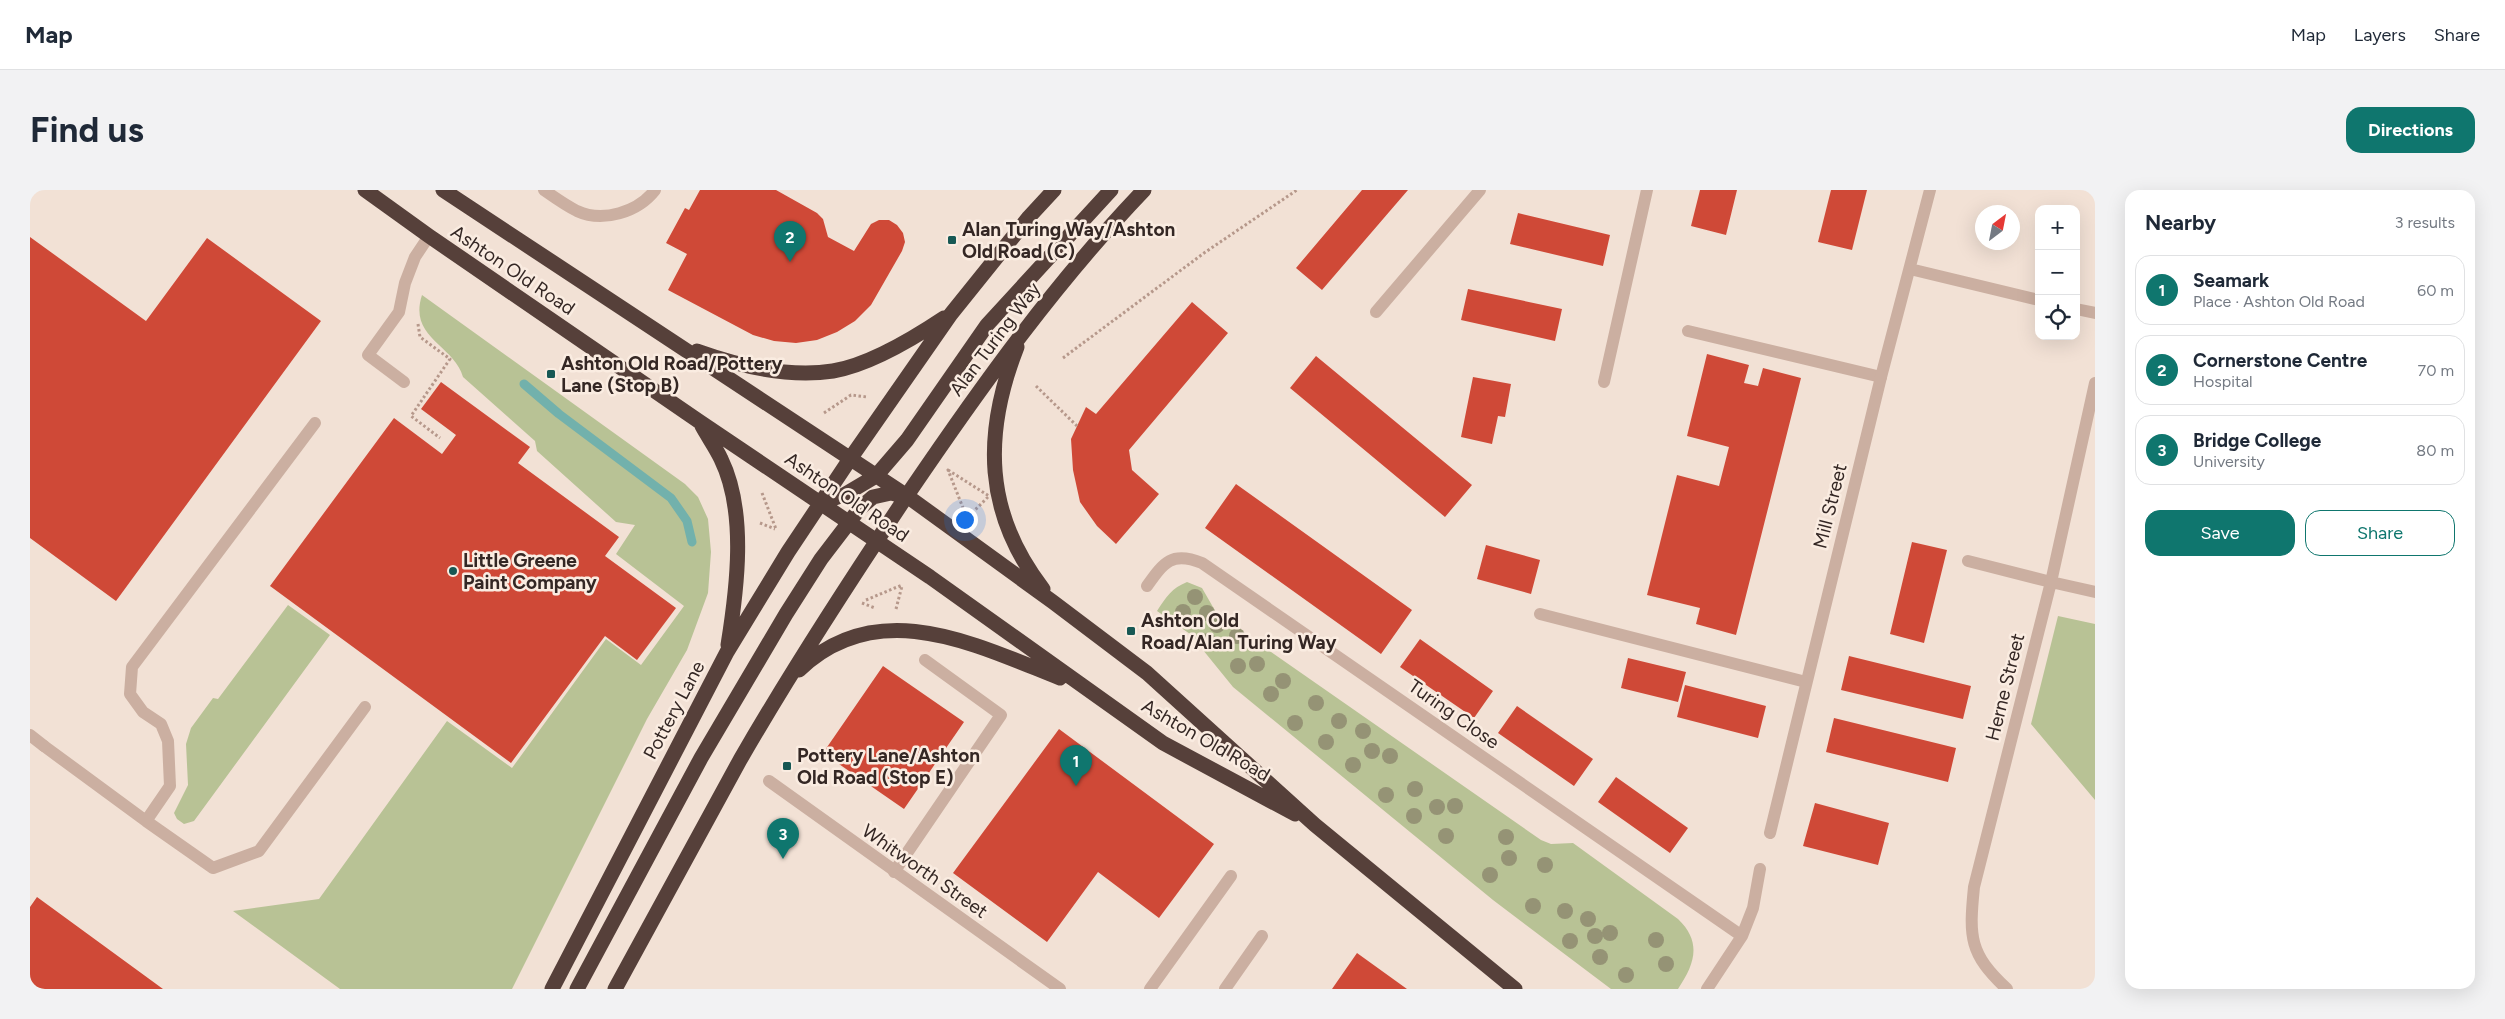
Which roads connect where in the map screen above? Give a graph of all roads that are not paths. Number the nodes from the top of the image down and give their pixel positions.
1 (365, 190) edge
2 (443, 190) edge
3 (544, 190) edge
4 (655, 190) edge
5 (1054, 190) edge
6 (1111, 190) edge
7 (1144, 190) edge
8 (1480, 190) edge
9 (1645, 190) edge
10 (1930, 190) edge
11 (428, 236) junction
12 (1910, 269) junction
13 (2035, 299) edge
14 (2080, 310) edge
15 (1376, 312) dead end
16 (2095, 313) edge
17 (951, 314) junction
18 (1024, 329) junction
19 (1688, 331) dead end
20 (670, 340) junction
21 (1881, 376) junction
22 (404, 382) dead end
23 (1604, 382) dead end
24 (2095, 383) edge
25 (700, 422) junction
26 (315, 423) dead end
27 (850, 459) junction
28 (876, 476) junction
29 (907, 496) junction
30 (820, 503) junction
31 (848, 522) junction
32 (877, 540) junction
33 (1968, 561) dead end
34 (2051, 582) junction
35 (1147, 586) dead end
36 (2095, 592) edge
37 (1053, 602) junction
38 (1540, 614) dead end
39 (727, 652) junction
40 (925, 660) dead end
41 (787, 682) junction
42 (1806, 682) junction
43 (1080, 686) junction
44 (365, 707) dead end
45 (30, 735) edge
46 (769, 781) dead end
47 (146, 821) junction
48 (1315, 825) junction
49 (1770, 833) dead end
50 (1760, 869) dead end
51 (894, 872) junction
52 (1231, 876) dead end
53 (1262, 936) dead end
54 (1742, 936) junction
55 (552, 989) edge
56 (577, 989) edge
57 (615, 989) edge
58 (1060, 989) edge
59 (1150, 989) edge
60 (1225, 989) edge
61 (1515, 989) edge
62 (1707, 989) edge
63 (2008, 989) edge

1 - 11 highway, Ashton Old Road
2 - 20 highway, Ashton Old Road
3 - 4 street
5 - 17 highway
6 - 28 highway
7 - 18 highway, Alan Turing Way
8 - 15 street
9 - 23 street
10 - 12 street, Mill Street
11 - 22 street
11 - 25 highway, Ashton Old Road
12 - 13 street
12 - 21 street, Mill Street
14 - 16 street
17 - 20 highway
17 - 27 highway
18 - 29 highway, Alan Turing Way
18 - 37 highway
19 - 21 street
20 - 27 highway, Ashton Old Road
21 - 42 street, Mill Street
24 - 34 street, Herne Street
25 - 30 highway, Ashton Old Road
25 - 39 highway
26 - 47 street
27 - 28 highway, Ashton Old Road
27 - 30 highway, Pottery Lane
28 - 29 highway, Ashton Old Road
28 - 30 highway
29 - 31 highway
29 - 32 highway
29 - 37 highway, Ashton Old Road
30 - 31 highway, Ashton Old Road
30 - 39 highway, Pottery Lane
31 - 32 highway, Ashton Old Road
31 - 56 highway
32 - 41 highway
32 - 43 highway, Ashton Old Road
33 - 34 street
34 - 36 street
34 - 63 street, Herne Street
35 - 54 street, Turing Close
37 - 48 highway, Ashton Old Road
38 - 42 street
39 - 55 highway, Pottery Lane
40 - 51 street
41 - 43 highway
41 - 57 highway
42 - 49 street, Mill Street
43 - 48 highway, Ashton Old Road
44 - 47 street
45 - 47 street
46 - 51 street, Whitworth Street
48 - 61 highway, Ashton Old Road
50 - 54 street
51 - 58 street, Whitworth Street
52 - 59 street
53 - 60 street
54 - 62 street

